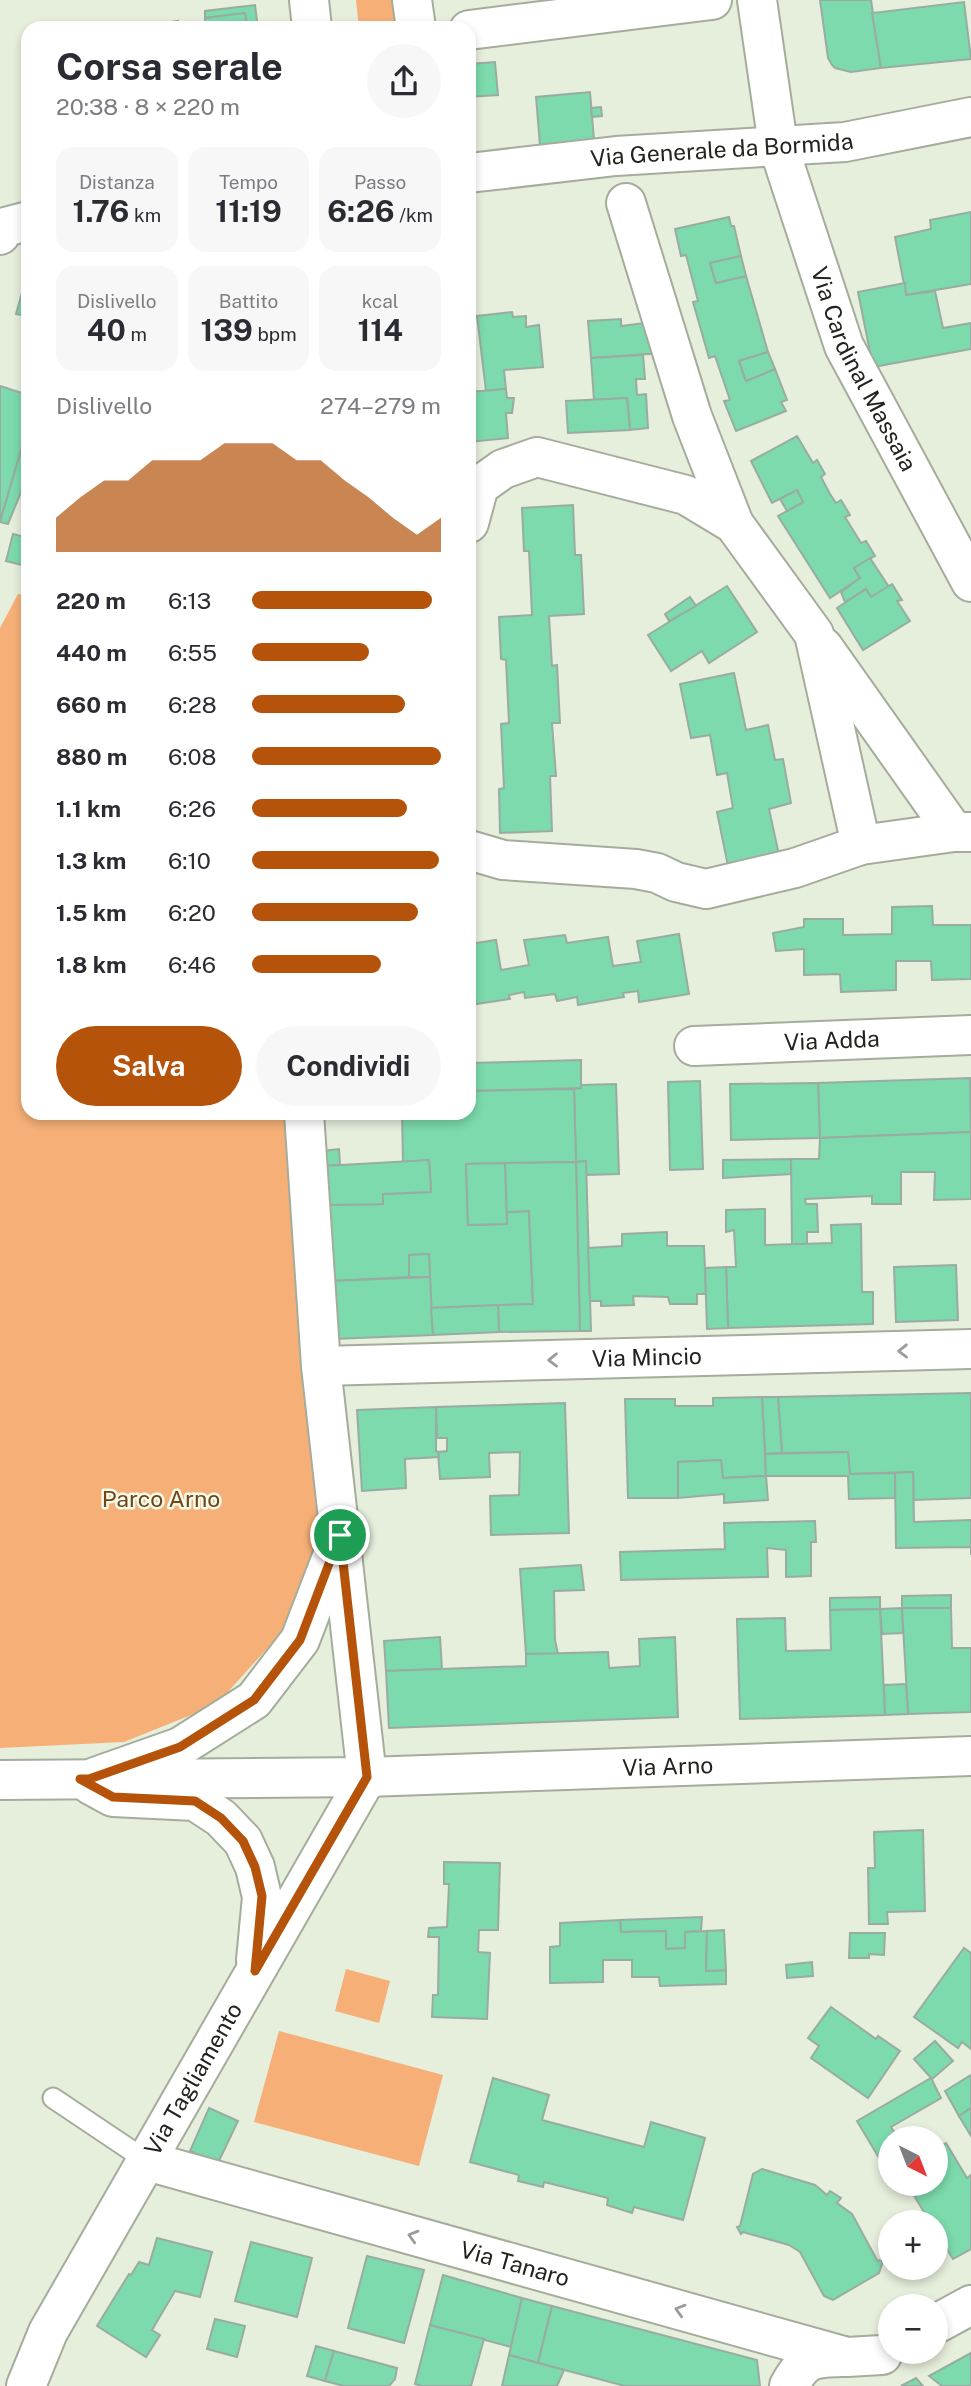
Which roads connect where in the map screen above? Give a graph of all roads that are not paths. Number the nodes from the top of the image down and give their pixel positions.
1 (309, 0) edge
2 (412, 0) edge
3 (712, 0) edge
4 (757, 0) edge
5 (311, 21) edge
6 (415, 21) edge
7 (476, 29) edge
8 (971, 117) edge
9 (778, 145) junction
10 (476, 172) edge
11 (626, 203) dead end
12 (476, 497) edge
13 (734, 524) junction
14 (971, 582) edge
15 (814, 634) junction
16 (963, 832) edge
17 (861, 845) junction
18 (476, 852) edge
19 (971, 1035) edge
20 (694, 1046) dead end
21 (304, 1120) edge
22 (971, 1349) edge
23 (321, 1366) junction
24 (340, 1535) junction
25 (971, 1756) edge
26 (367, 1777) junction
27 (85, 1779) junction
28 (0, 1780) edge
29 (255, 1971) junction
30 (53, 2098) dead end
31 (147, 2161) junction
32 (971, 2305) edge
33 (948, 2317) edge
34 (759, 2333) junction
35 (862, 2362) edge
36 (26, 2386) edge
37 (776, 2386) edge
38 (789, 2386) edge

1 - 5 street
2 - 6 street
3 - 7 street
4 - 9 street, Via Cardinal Massaia
8 - 9 street, Via Generale da Bormida
9 - 10 street, Via Generale da Bormida
9 - 14 street, Via Cardinal Massaia
11 - 13 street
12 - 13 street
13 - 15 street
15 - 16 street
15 - 17 street
16 - 17 street
17 - 18 street
19 - 20 street, Via Adda
21 - 23 street
22 -> 23 street, Via Mincio
23 - 24 street
24 - 26 street
24 - 27 street
25 - 26 street, Via Arno
26 - 27 street, Via Arno
26 - 29 street, Via Tagliamento
27 - 28 street, Via Arno
27 - 29 street
29 - 31 street, Via Tagliamento
30 - 31 lane
34 -> 31 street, Via Tanaro
31 - 36 street, Via Tagliamento
32 - 33 street
34 - 35 street, Via Tanaro
34 - 37 street
35 - 38 street

